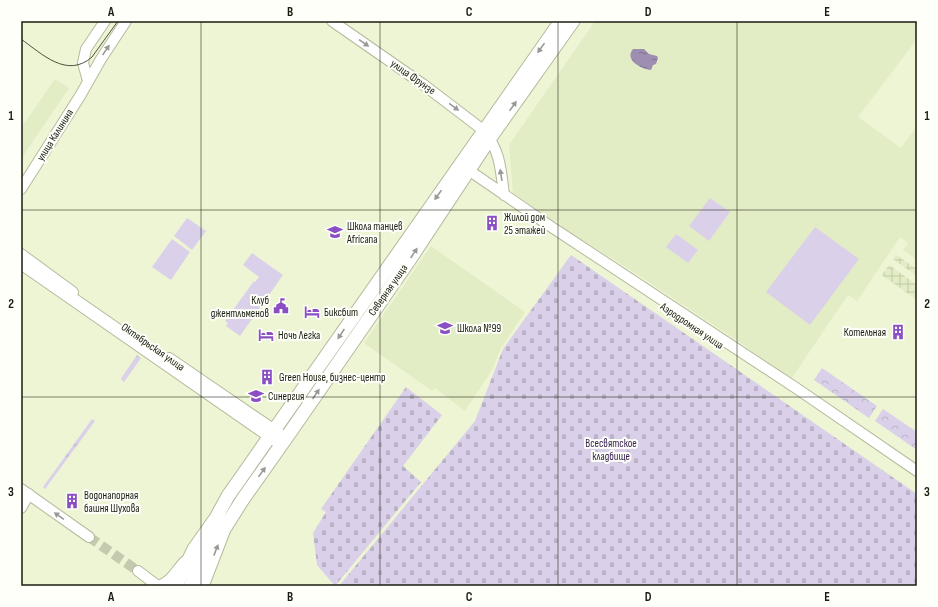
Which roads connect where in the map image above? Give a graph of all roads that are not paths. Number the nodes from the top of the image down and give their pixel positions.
1 (105, 21) edge
2 (126, 21) edge
3 (332, 21) edge
4 (561, 21) edge
5 (573, 21) edge
6 (88, 80) junction
7 (487, 134) junction
8 (465, 170) junction
9 (21, 189) edge
10 (504, 195) junction
11 (21, 254) edge
12 (21, 263) edge
13 (272, 433) junction
14 (284, 441) junction
15 (917, 471) edge
16 (917, 479) edge
17 (25, 492) edge
18 (21, 508) edge
19 (216, 518) junction
20 (89, 537) tunnel mouth
21 (194, 549) junction
22 (138, 572) tunnel mouth
23 (158, 586) edge
24 (176, 586) edge
25 (190, 586) edge
26 (202, 586) edge

1 - 6 street
6 -> 2 street, улица Калинина
3 -> 7 street, улица Фрунзе
4 -> 7 main road, Северная улица
7 -> 5 main road, Северная улица
6 - 9 street, улица Калинина
7 - 8 main road, Северная улица
10 -> 7 street
8 - 10 street, Аэродромная улица
8 -> 13 main road, Северная улица
14 -> 8 main road, Северная улица
8 - 16 street, Аэродромная улица
10 - 15 street, Аэродромная улица
11 - 13 street, Октябрьская улица
12 - 13 main road, Октябрьская улица
13 - 14 main road, Октябрьская улица
13 - 19 main road, Северная улица
26 -> 14 main road, Северная улица
17 - 18 street
20 -> 17 street
19 - 21 main road, Северная улица
19 - 25 main road, Северная улица
21 - 23 street, Северная улица
21 - 24 main road, Северная улица
22 - 23 street

